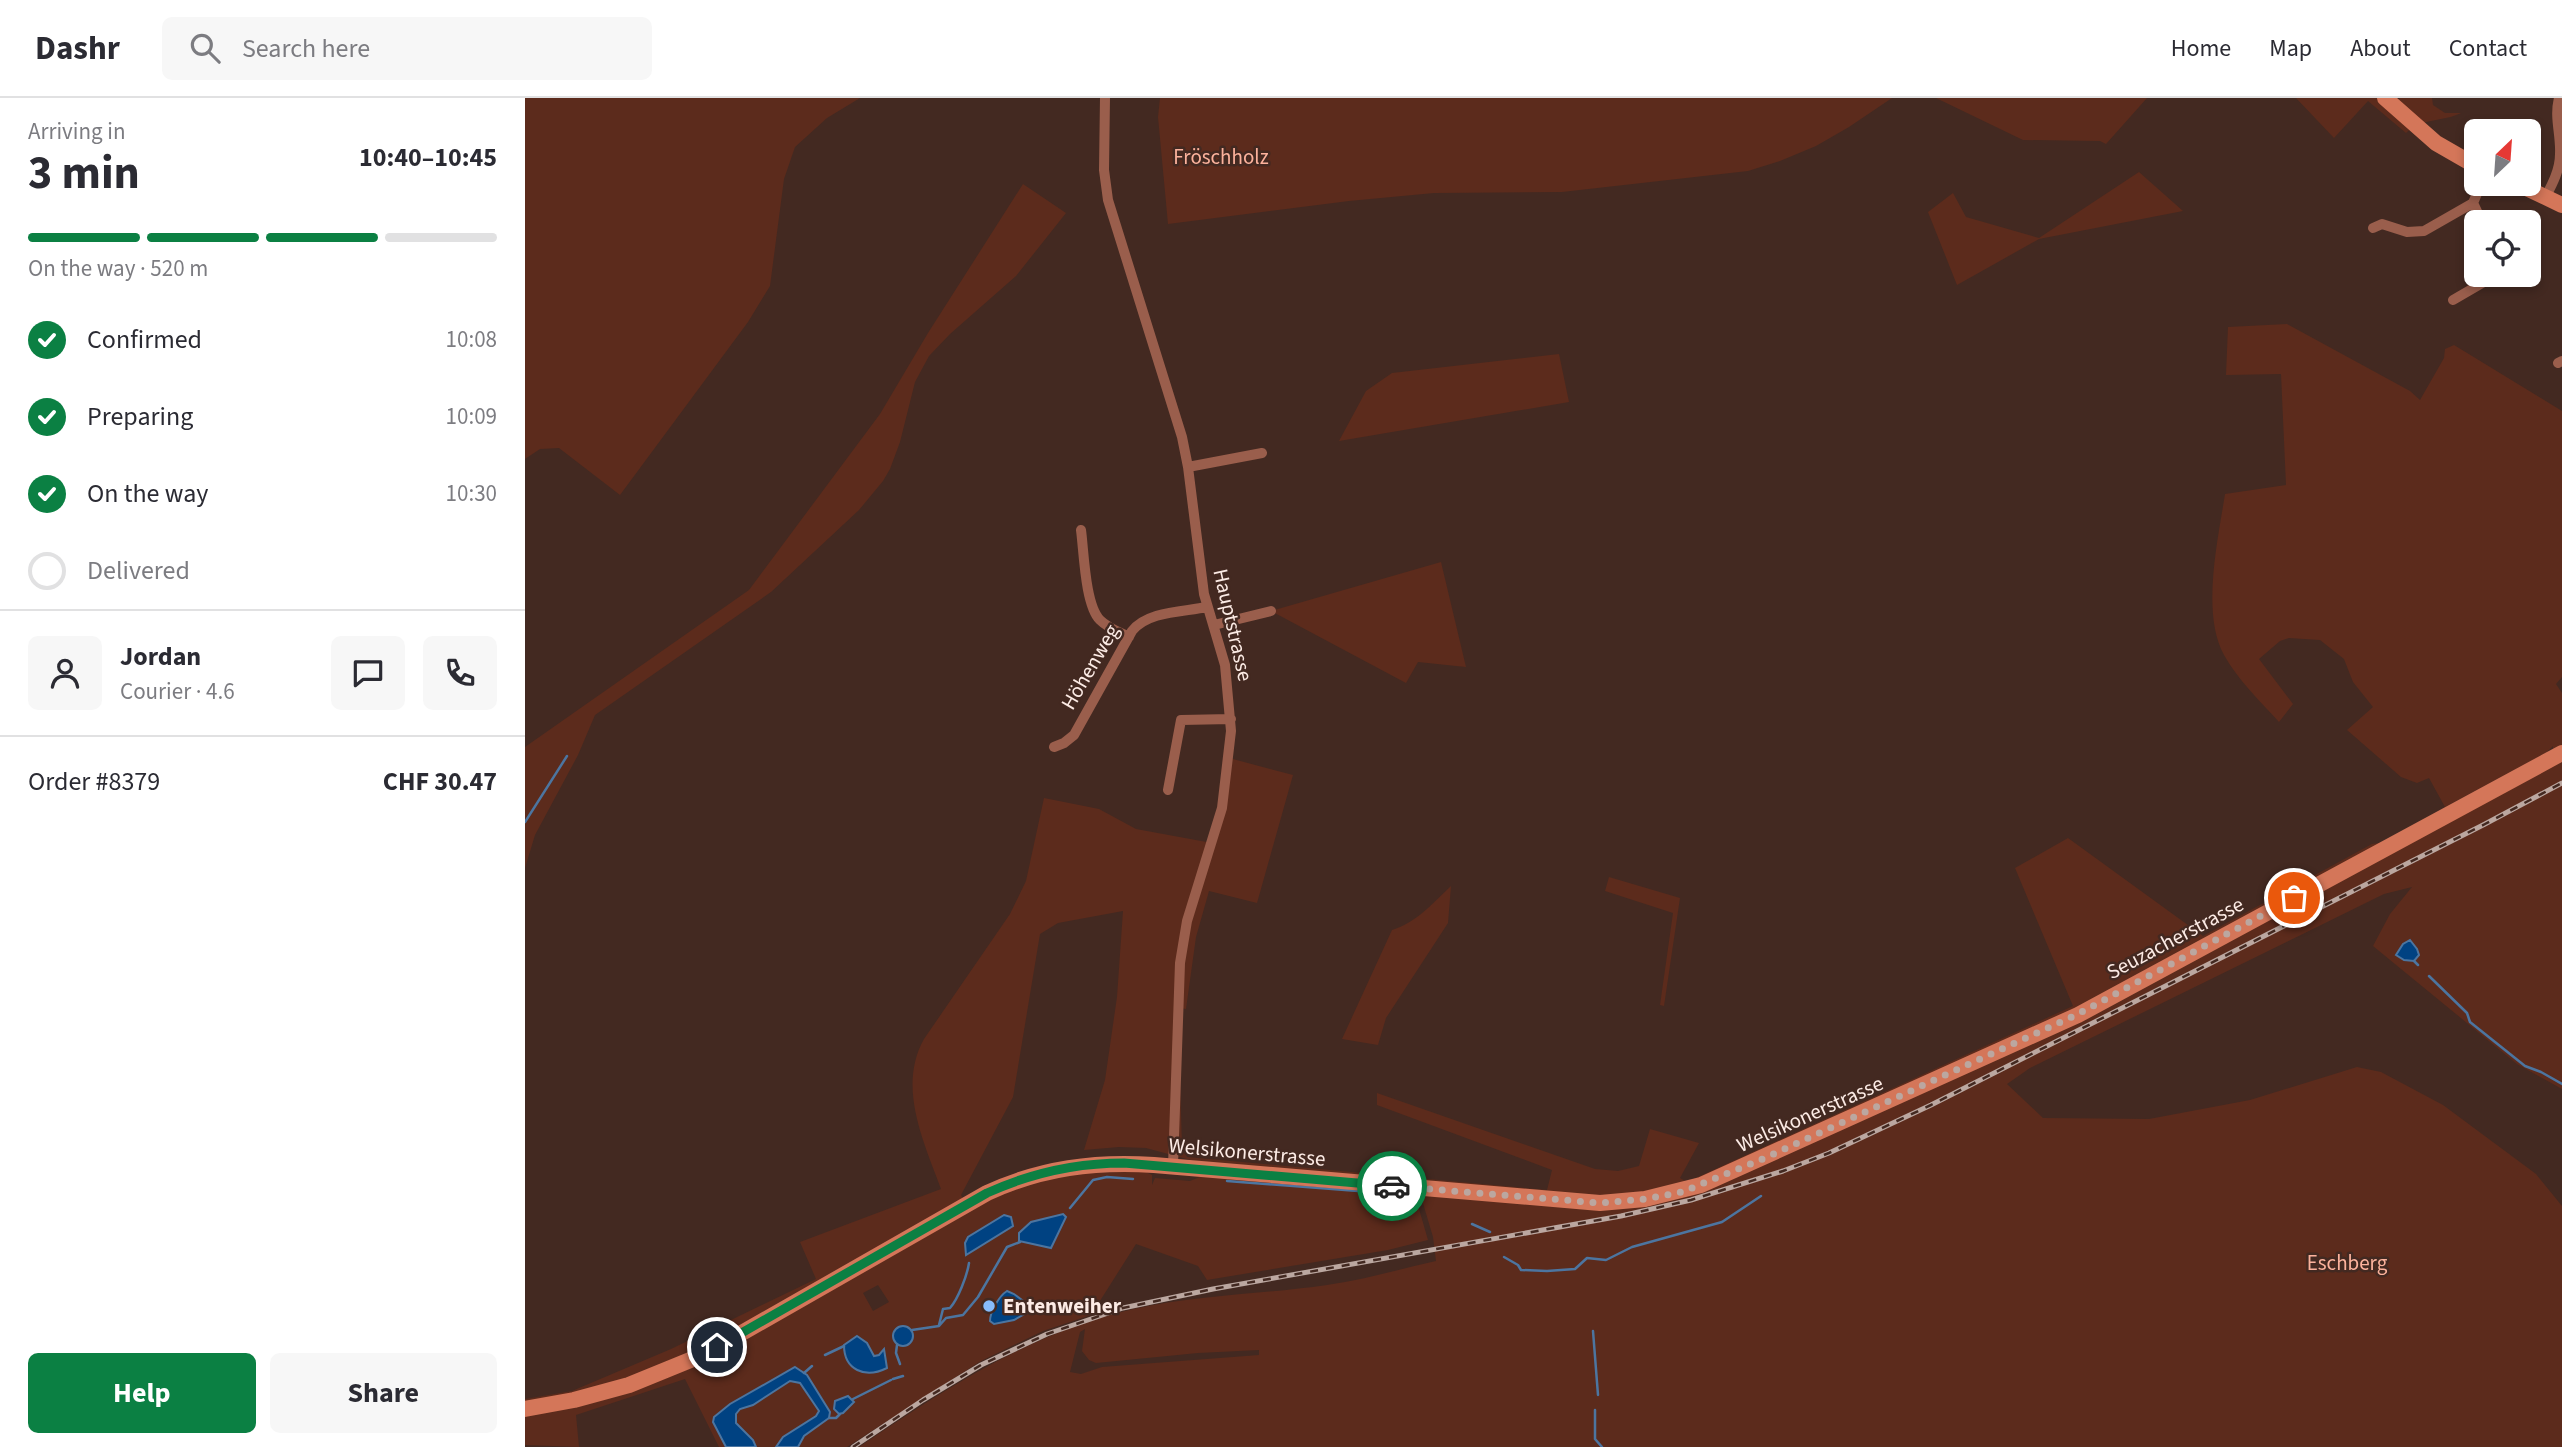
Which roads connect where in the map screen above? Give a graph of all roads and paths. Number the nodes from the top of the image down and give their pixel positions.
1 (1105, 98) edge
2 (2559, 98) edge
3 (2392, 101) edge
4 (2561, 158) edge
5 (2464, 159) edge
6 (2541, 195) edge
7 (2476, 196) edge
8 (2546, 197) junction
9 (2473, 203) junction
10 (2562, 205) edge
11 (2476, 210) edge
12 (2373, 228) dead end
13 (2474, 287) edge
14 (2453, 299) dead end
15 (1262, 453) dead end
16 (1188, 467) junction
17 (1081, 530) dead end
18 (1207, 607) junction
19 (1271, 611) dead end
20 (1214, 625) junction
21 (1129, 637) junction
22 (1231, 719) junction
23 (1054, 747) dead end
24 (2562, 753) edge
25 (1168, 790) dead end
26 (1991, 1055) joint
27 (1173, 1166) junction
28 (525, 1409) edge

1 - 16 street, Hauptstrasse
2 - 4 street
3 - 5 main road
4 - 8 street
6 - 8 main road
7 - 9 street
8 - 10 main road
9 - 11 street
9 - 12 street
13 - 14 street
15 - 16 street
16 - 18 street, Hauptstrasse
17 - 21 street
18 - 20 street, Hauptstrasse
18 - 21 street, Höhenweg
19 - 20 street
20 - 22 street, Hauptstrasse
21 - 23 street, Höhenweg
22 - 25 street
22 - 27 street, Hauptstrasse
24 - 26 main road, Seuzacherstrasse
26 - 27 main road, Welsikonerstrasse
27 - 28 main road, Welsikonerstrasse

